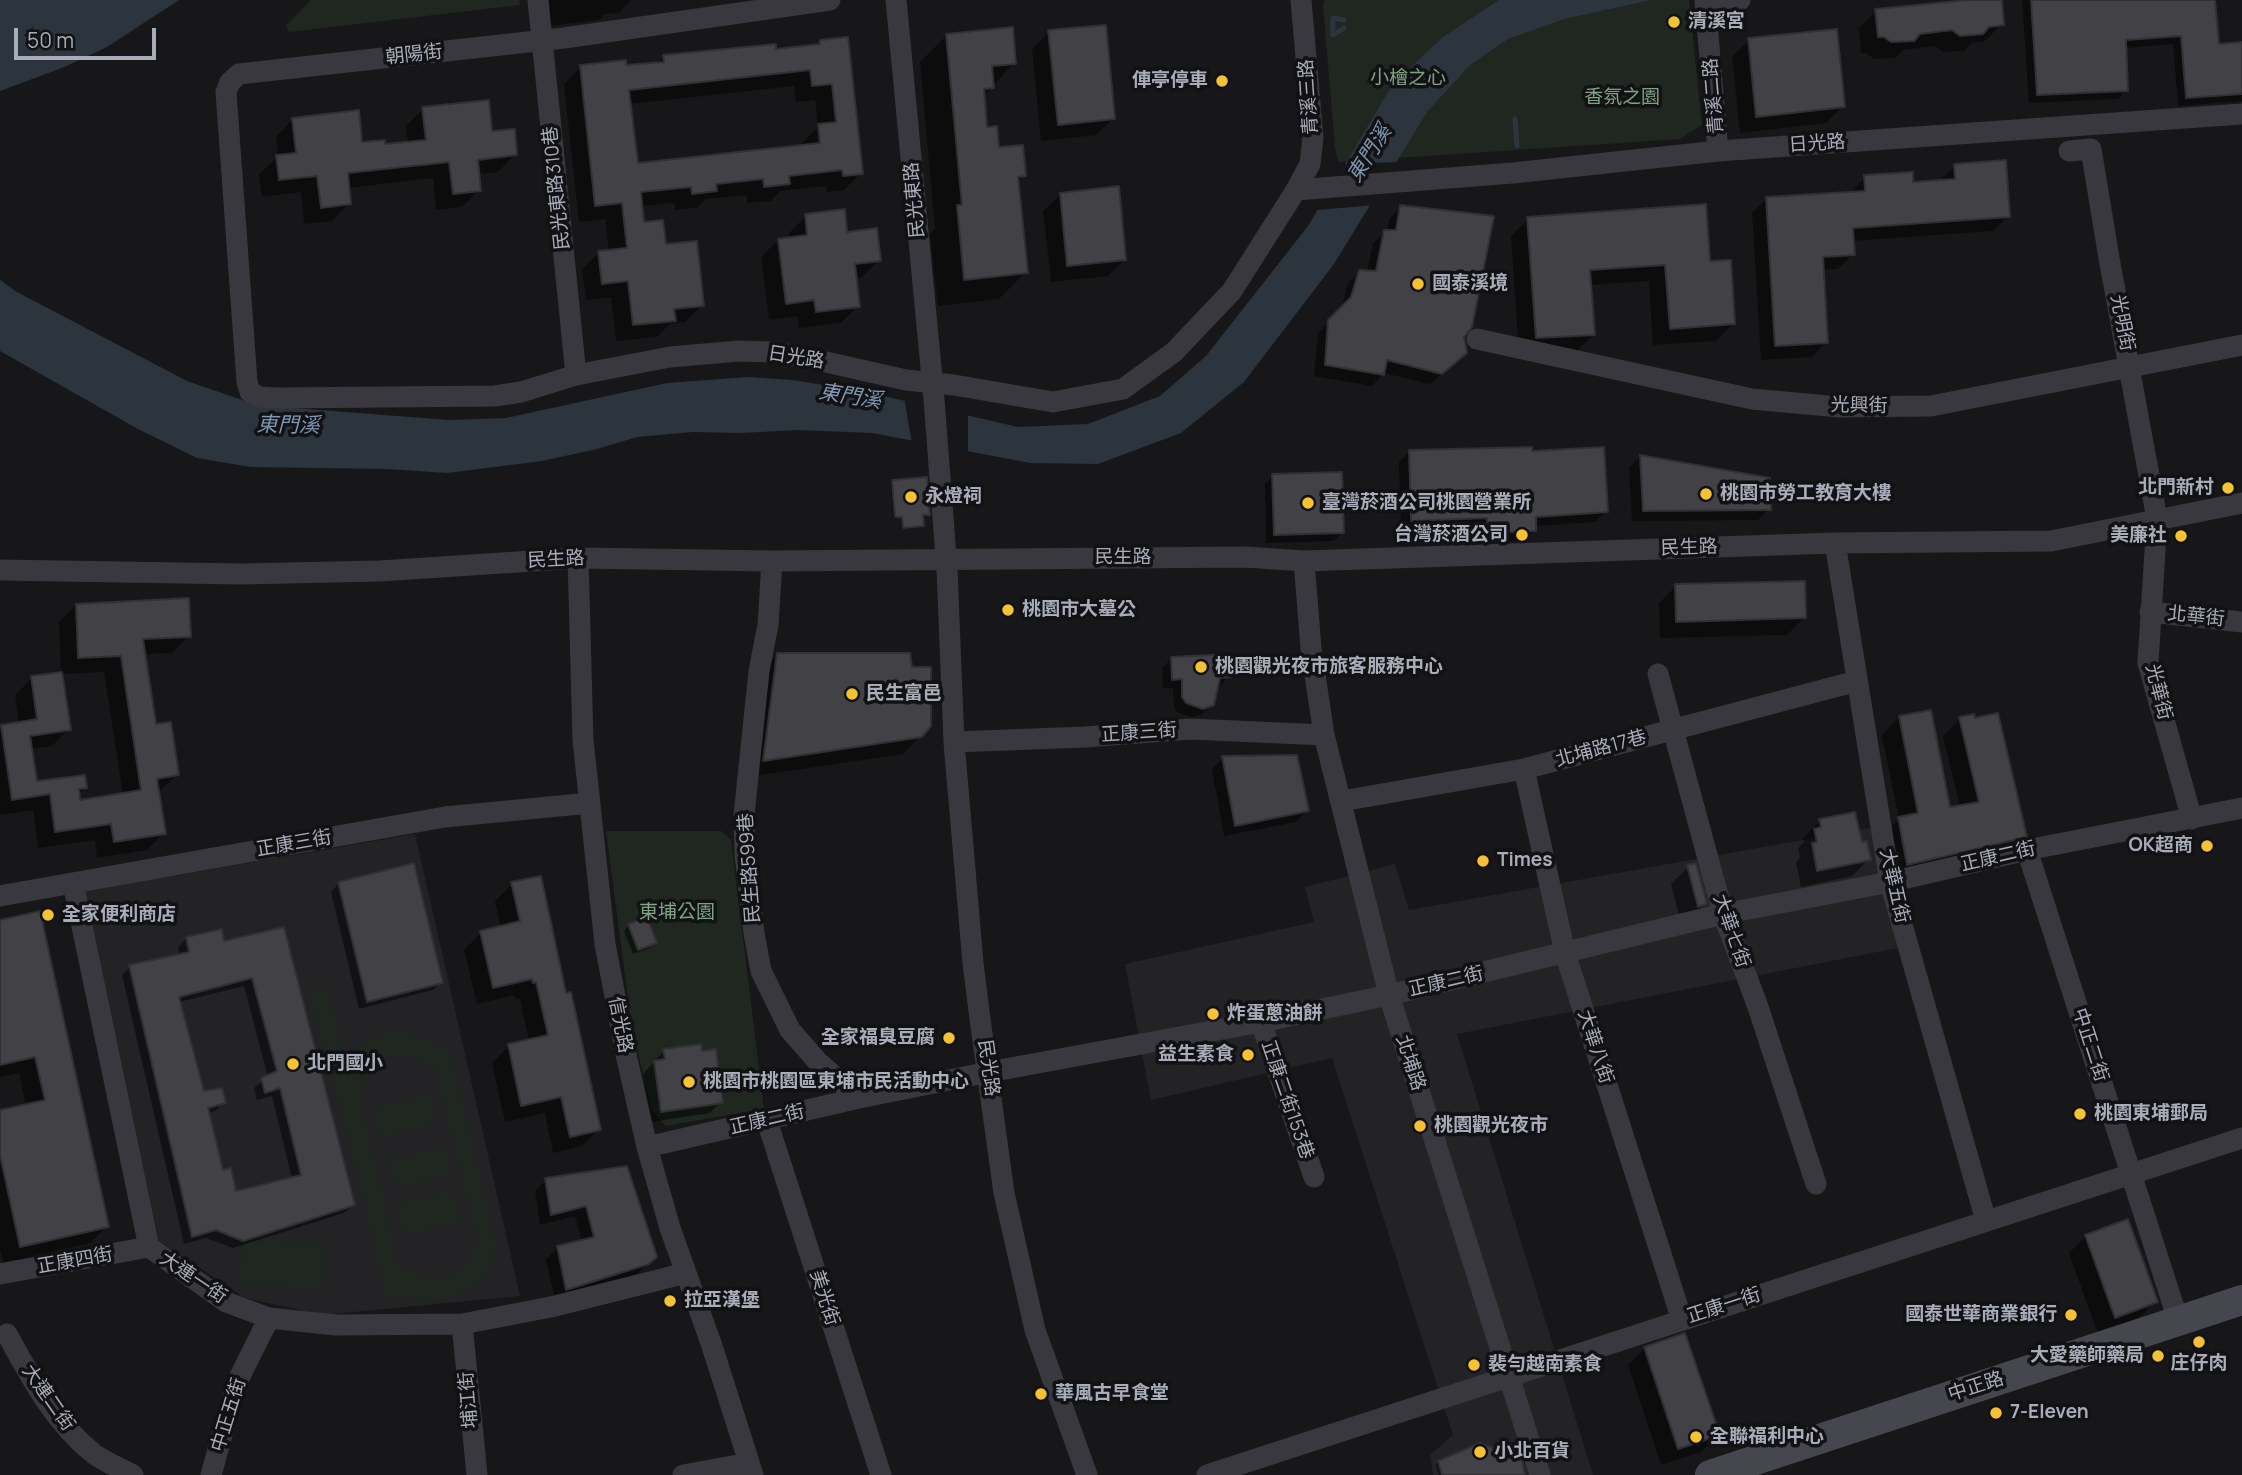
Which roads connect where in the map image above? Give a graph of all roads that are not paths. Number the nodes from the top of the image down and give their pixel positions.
1 (538, 0) edge
2 (830, 0) edge
3 (896, 0) edge
4 (1301, 0) edge
5 (1740, 0) edge
6 (1706, 4) edge
7 (541, 41) junction
8 (2242, 114) edge
9 (1718, 151) junction
10 (2068, 151) dead end
11 (1296, 190) junction
12 (243, 313) joint
13 (1478, 339) dead end
14 (2242, 345) edge
15 (2131, 369) junction
16 (576, 375) junction
17 (933, 391) junction
18 (2242, 503) edge
19 (2157, 519) junction
20 (1835, 544) junction
21 (579, 558) junction
22 (946, 559) junction
23 (772, 561) junction
24 (1304, 561) junction
25 (0, 570) edge
26 (2150, 612) junction
27 (2242, 622) edge
28 (1658, 674) dead end
29 (1857, 681) junction
30 (1672, 730) junction
31 (1324, 735) junction
32 (954, 742) junction
33 (1524, 769) junction
34 (1342, 801) junction
35 (590, 803) junction
36 (2242, 808) edge
37 (2192, 819) junction
38 (2027, 850) junction
39 (1890, 882) junction
40 (73, 883) junction
41 (0, 896) edge
42 (1723, 914) junction
43 (1565, 953) junction
44 (1389, 995) junction
45 (1261, 1022) junction
46 (989, 1072) junction
47 (859, 1098) junction
48 (767, 1121) junction
49 (2242, 1138) edge
50 (647, 1147) junction
51 (2131, 1174) junction
52 (1314, 1177) dead end
53 (1816, 1184) dead end
54 (1986, 1221) junction
55 (149, 1247) junction
56 (685, 1273) junction
57 (0, 1274) edge
58 (2242, 1300) edge
59 (269, 1318) junction
60 (1682, 1320) junction
61 (2178, 1320) junction
62 (462, 1324) junction
63 (7, 1334) dead end
64 (1510, 1377) junction
65 (751, 1469) edge
66 (133, 1475) edge
67 (211, 1475) edge
68 (477, 1475) edge
69 (683, 1475) edge
70 (881, 1475) edge
71 (1087, 1475) edge
72 (1207, 1475) edge
73 (1540, 1475) edge
74 (1710, 1475) edge

1 - 7 street, 民光東路310巷
2 - 7 street, 朝陽街
3 - 17 street, 民光東路
4 - 11 street, 青溪三路
5 - 6 street
6 - 9 street, 青溪二路
7 - 12 street, 朝陽街
7 - 16 street, 民光東路310巷
8 - 9 street, 日光路
9 - 11 street, 日光路
10 - 15 street, 光明街
11 - 17 street, 日光路
12 - 16 street, 日光路
13 - 15 street, 光興街
14 - 15 street, 光興街
15 - 19 street, 光明街
16 - 17 street, 日光路
17 - 22 street, 民光東路
18 - 19 street, 民生路
19 - 20 street, 民生路
19 - 26 street, 光華街
20 - 24 street, 民生路
20 - 29 street, 大華五街
21 - 23 street, 民生路
21 - 25 street, 民生路
21 - 35 street, 信光路
22 - 23 street, 民生路
22 - 24 street, 民生路
22 - 32 street, 民光路
23 - 47 street, 民生路599巷
24 - 31 street, 北埔路
26 - 27 street, 北華街
26 - 37 street, 光華街
28 - 30 street, 大華七街
29 - 30 street, 北埔路17巷
29 - 39 street, 大華五街
30 - 33 street, 北埔路17巷
30 - 42 street, 大華七街
31 - 32 street, 正康三街
31 - 34 street, 北埔路
32 - 46 street, 民光路
33 - 34 street, 北埔路17巷
33 - 43 street, 大華八街
34 - 44 street, 北埔路
35 - 40 street, 正康三街
35 - 50 street, 信光路
36 - 37 street, 正康二街
37 - 38 street, 正康二街
38 - 39 street, 正康二街
38 - 51 street, 中正二街
39 - 42 street, 正康二街
39 - 54 street, 大華五街
40 - 41 street, 正康三街
40 - 55 street, 大連一街
42 - 43 street, 正康二街
42 - 53 street, 大華七街
43 - 44 street, 正康二街
43 - 60 street, 大華八街
44 - 45 street, 正康二街
44 - 64 street, 北埔路
45 - 46 street, 正康二街
45 - 52 street, 正康二街153巷
46 - 47 street, 正康二街
46 - 71 street, 民光路
47 - 48 street, 正康二街
48 - 50 street, 正康二街
48 - 70 street, 美光街
49 - 51 street, 正康一街
50 - 56 street, 信光路
51 - 54 street, 正康一街
51 - 61 street, 中正二街
54 - 60 street, 正康一街
55 - 57 street, 正康四街
55 - 59 street, 大連一街
56 - 62 street, 大連一街
56 - 65 street, 信光路
58 - 61 street, 中正路
59 - 62 street, 大連一街
59 - 67 street, 中正五街
60 - 64 street, 正康一街
61 - 74 street, 中正路
62 - 68 street, 埔江街
63 - 66 street, 大連二街
64 - 72 street, 正康一街
64 - 73 street, 北埔路
65 - 69 street

